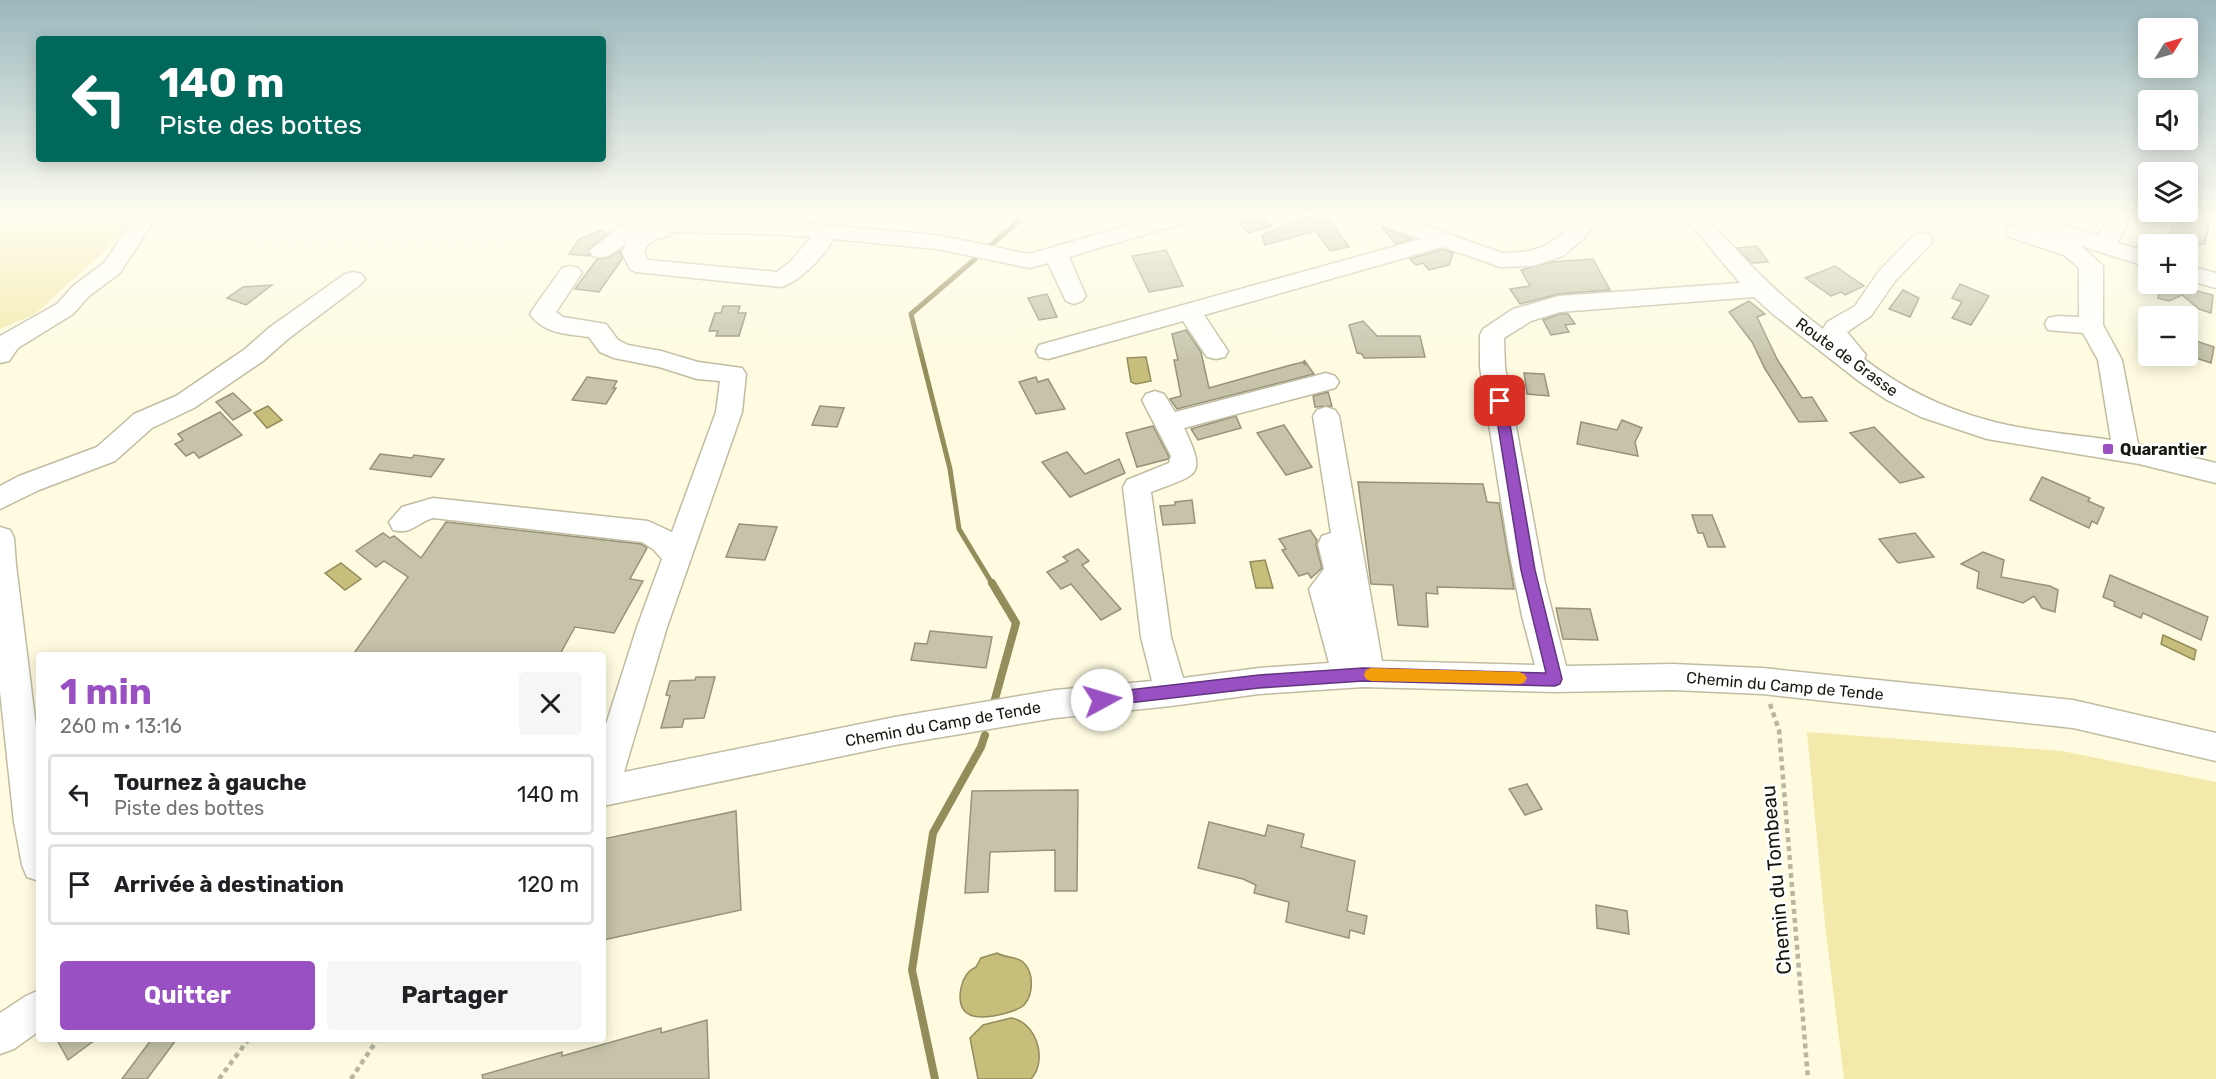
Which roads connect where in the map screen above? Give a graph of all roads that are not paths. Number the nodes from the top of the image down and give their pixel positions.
1 (115, 263) edge
2 (638, 263) edge
3 (802, 263) edge
4 (1060, 263) edge
5 (1359, 263) edge
6 (1736, 263) edge
7 (1899, 263) edge
8 (2088, 263) edge
9 (570, 273) dead end
10 (2198, 275) edge
11 (353, 279) dead end
12 (2216, 281) edge
13 (1758, 289) junction
14 (1074, 296) dead end
15 (1189, 311) junction
16 (2057, 324) dead end
17 (2091, 325) junction
18 (1048, 351) dead end
19 (1216, 351) dead end
20 (0, 355) edge
21 (1869, 376) junction
22 (1326, 382) dead end
23 (1326, 416) dead end
24 (2126, 452) junction
25 (2216, 473) edge
26 (0, 499) edge
27 (480, 500) dead end
28 (403, 522) dead end
29 (0, 538) edge
30 (1331, 539) dead end
31 (680, 546) junction
32 (1358, 675) junction
33 (1555, 679) junction
34 (1171, 693) junction
35 (2216, 747) edge
36 (606, 779) edge
37 (606, 787) edge
38 (36, 851) edge
39 (36, 1011) edge
40 (0, 1035) edge

1 - 20 street
2 - 3 street
4 - 14 street
5 - 15 street
6 - 13 street, Route de Grasse
7 - 21 street
8 - 17 street
9 - 31 street
10 - 12 street
11 - 26 street
13 - 21 street, Route de Grasse
13 - 33 street
15 - 18 street
15 - 19 street
16 - 17 street
17 - 24 street
21 - 24 street, Route de Grasse
22 - 34 street
23 - 32 street
24 - 25 street, Route de Grasse
27 - 31 street
28 - 31 street
29 - 38 street
30 - 32 street
31 - 36 street
32 - 33 street, Chemin du Camp de Tende
32 - 34 street, Chemin du Camp de Tende
33 - 35 street, Chemin du Camp de Tende
34 - 37 street, Chemin du Camp de Tende
39 - 40 street

